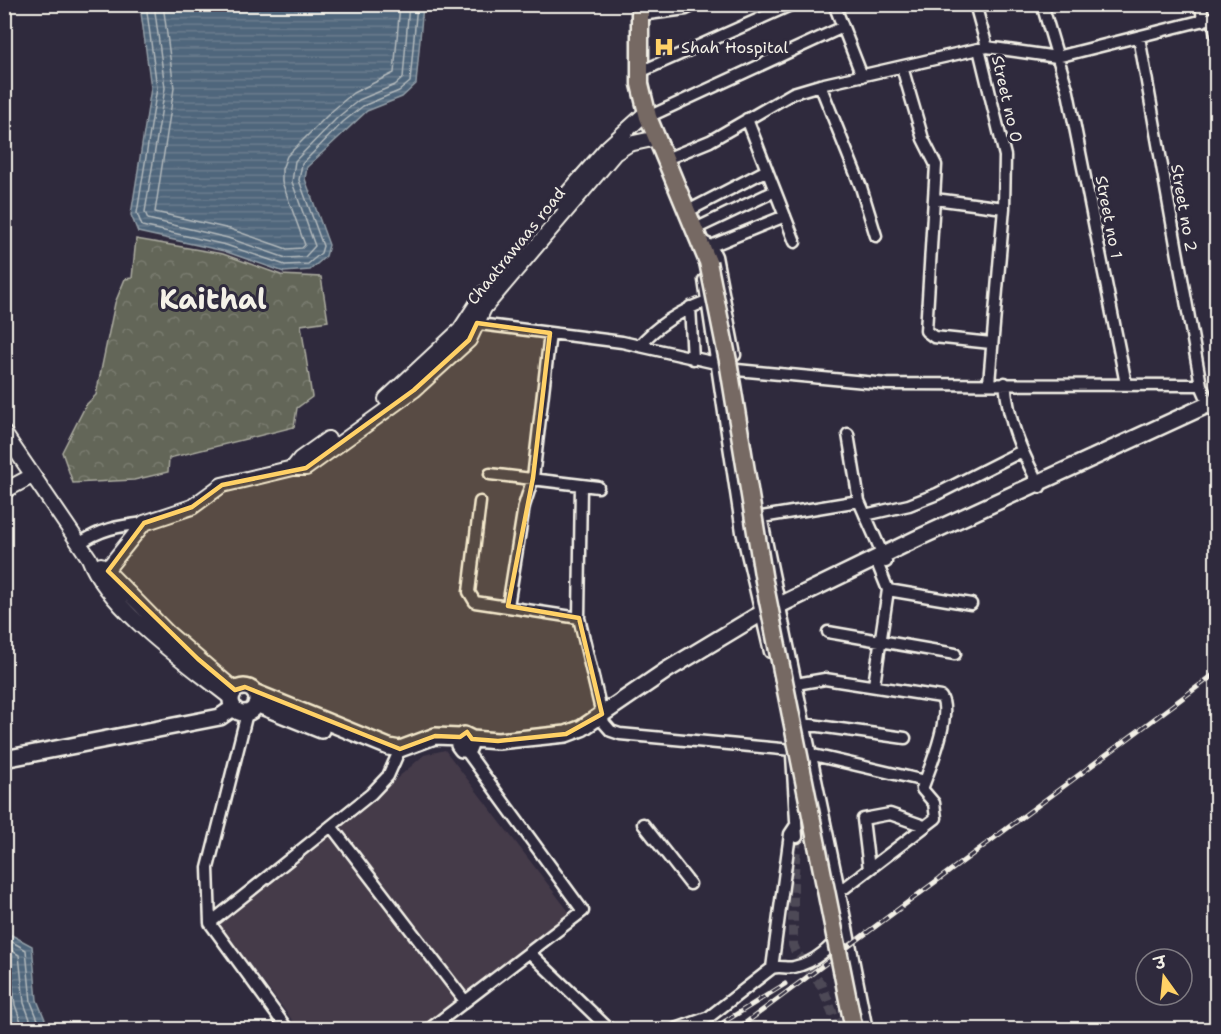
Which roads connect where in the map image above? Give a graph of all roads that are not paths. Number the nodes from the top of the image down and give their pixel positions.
1 (697, 4) edge
2 (793, 4) edge
3 (975, 4) edge
4 (1042, 4) edge
5 (1201, 4) edge
6 (837, 5) edge
7 (640, 10) edge
8 (1211, 19) edge
9 (843, 27) junction
10 (1216, 35) edge
11 (1138, 37) junction
12 (983, 48) junction
13 (1057, 57) junction
14 (902, 67) junction
15 (640, 72) junction
16 (862, 76) junction
17 (820, 85) junction
18 (647, 114) junction
19 (747, 119) junction
20 (657, 138) junction
21 (666, 159) junction
22 (767, 170) junction
23 (775, 191) junction
24 (935, 199) junction
25 (1004, 208) junction
26 (688, 212) junction
27 (786, 216) junction
28 (876, 236) dead end
29 (795, 242) dead end
30 (703, 244) junction
31 (707, 301) junction
32 (690, 307) junction
33 (471, 323) junction
34 (550, 333) junction
35 (991, 343) junction
36 (639, 346) junction
37 (693, 359) junction
38 (716, 363) junction
39 (737, 369) junction
40 (988, 383) junction
41 (1005, 383) junction
42 (1126, 384) junction
43 (1200, 385) junction
44 (1214, 406) edge
45 (4, 433) edge
46 (848, 434) dead end
47 (1022, 451) junction
48 (490, 474) dead end
49 (33, 476) junction
50 (533, 478) junction
51 (581, 484) junction
52 (1040, 486) junction
53 (598, 487) dead end
54 (4, 491) edge
55 (860, 501) junction
56 (480, 502) dead end
57 (865, 515) junction
58 (762, 518) junction
59 (144, 523) junction
60 (79, 544) junction
61 (881, 561) junction
62 (104, 575) junction
63 (888, 590) junction
64 (971, 604) dead end
65 (508, 606) junction
66 (780, 610) junction
67 (579, 618) junction
68 (762, 619) junction
69 (828, 632) dead end
70 (881, 640) junction
71 (955, 654) dead end
72 (796, 684) junction
73 (874, 685) junction
74 (243, 701) junction
75 (603, 718) junction
76 (804, 724) junction
77 (905, 738) dead end
78 (465, 744) junction
79 (792, 750) junction
80 (399, 753) junction
81 (811, 755) junction
82 (4, 759) edge
83 (925, 781) junction
84 (643, 824) dead end
85 (796, 825) junction
86 (331, 826) junction
87 (924, 826) junction
88 (797, 837) tunnel mouth
89 (869, 869) junction
90 (690, 884) dead end
91 (838, 893) junction
92 (210, 923) junction
93 (847, 928) junction
94 (529, 952) junction
95 (772, 968) junction
96 (465, 1001) junction
97 (288, 1029) edge
98 (428, 1029) edge
99 (610, 1029) edge
100 (673, 1029) edge
101 (854, 1029) edge
102 (867, 1029) edge

1 - 7 street
2 - 15 street
3 - 12 street, Street no 0
4 - 13 street, Street no 1
5 - 8 street
6 - 9 street
7 - 15 main road
8 - 10 street
8 - 11 street
9 - 16 street
9 - 18 street
11 - 13 street
11 - 43 street, Street no 2
12 - 13 street
12 - 14 street
12 - 25 street, Street no 0
13 - 42 street, Street no 1
14 - 16 street
14 - 24 street
15 - 18 main road
16 - 17 street
17 - 19 street
17 - 28 street
18 - 20 main road
18 - 33 street
19 - 21 street
19 - 22 street
20 - 21 main road
20 - 33 street, Chaatrawaas road
21 - 26 main road
22 - 23 street
22 - 26 street
23 - 27 street
23 - 30 street
24 - 25 street
24 - 35 street
25 - 35 street, Street no 0
26 - 30 main road
27 - 29 street
27 - 30 street
30 - 31 street
30 - 39 street
30 - 101 main road, bridge
31 - 32 street
31 - 38 street
32 - 36 street
32 - 37 street
33 - 34 street
33 - 59 street
34 - 36 street
34 - 50 street
35 - 40 street, Street no 0
36 - 37 street
37 - 38 street
38 - 68 street
39 - 40 street
39 - 58 street
40 - 41 street
41 - 42 street
41 - 47 street
42 - 43 street
43 - 44 street, Street no 2
44 - 52 main road
45 - 49 street
46 - 55 street
47 - 52 street
47 - 57 street
48 - 50 street
49 - 54 street
49 - 60 street
50 - 51 street
50 - 65 street
51 - 53 street
51 - 67 street
52 - 61 main road
55 - 57 street
55 - 58 street
56 - 65 street
57 - 61 street
58 - 66 street
59 - 60 street
59 - 62 street
60 - 62 street
61 - 63 street
61 - 66 main road
62 - 74 street
63 - 64 street
63 - 70 street
65 - 67 street
66 - 68 main road
66 - 72 street
67 - 75 street
68 - 75 main road
68 - 79 street
69 - 70 street
70 - 71 street
70 - 73 street
72 - 73 street
72 - 76 street
73 - 83 street
74 - 80 main road
74 - 82 main road
74 - 92 street
75 - 78 main road
75 - 79 street
76 - 77 street
76 - 81 street
78 - 80 main road
78 - 94 street
79 - 81 street
79 - 85 street
80 - 86 street
81 - 83 street
81 - 91 street
83 - 87 street
84 - 90 street
85 - 88 street
85 - 95 street
86 - 92 street
86 - 96 street
87 - 89 street
87 - 89 street
89 - 91 street
91 - 93 street
92 - 97 street
93 - 95 street
93 - 102 street
94 - 96 street
94 - 99 street
95 - 100 street
96 - 98 street

